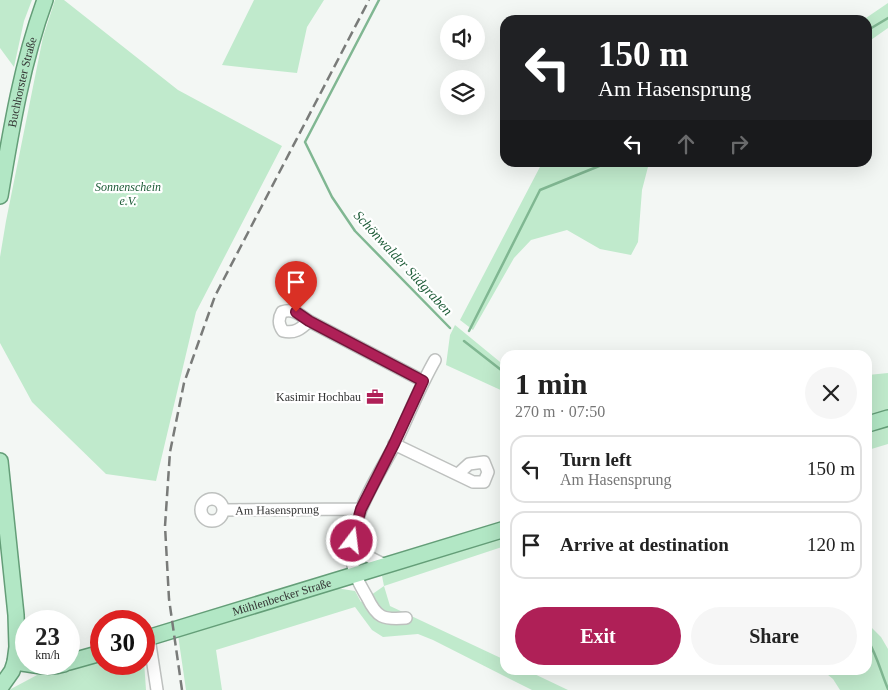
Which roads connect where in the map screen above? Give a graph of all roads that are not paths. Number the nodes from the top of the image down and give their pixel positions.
1 (45, 0) edge
2 (0, 196) edge
3 (309, 321) dead end
4 (435, 360) dead end
5 (423, 381) junction
6 (888, 418) edge
7 (872, 423) edge
8 (394, 444) junction
9 (0, 461) edge
10 (458, 474) dead end
11 (361, 509) junction
12 (223, 510) dead end
13 (500, 530) edge
14 (352, 541) junction
15 (384, 565) junction
16 (355, 574) junction
17 (15, 610) edge
18 (406, 618) dead end
19 (155, 636) edge
20 (15, 664) edge
21 (154, 675) edge
22 (0, 688) edge
23 (158, 690) edge

1 - 2 main road, Buchhorster Straße
3 - 5 street
4 - 5 street
5 - 8 street
6 - 7 main road
8 - 10 street
8 - 11 street
9 - 17 main road
11 - 12 street, Am Hasensprung
11 - 14 street
13 - 15 main road, Mühlenbecker Straße
14 - 15 street
14 - 16 street
15 - 16 main road, Mühlenbecker Straße
16 - 18 street
16 - 19 main road, Mühlenbecker Straße
20 - 22 main road
21 - 23 street

